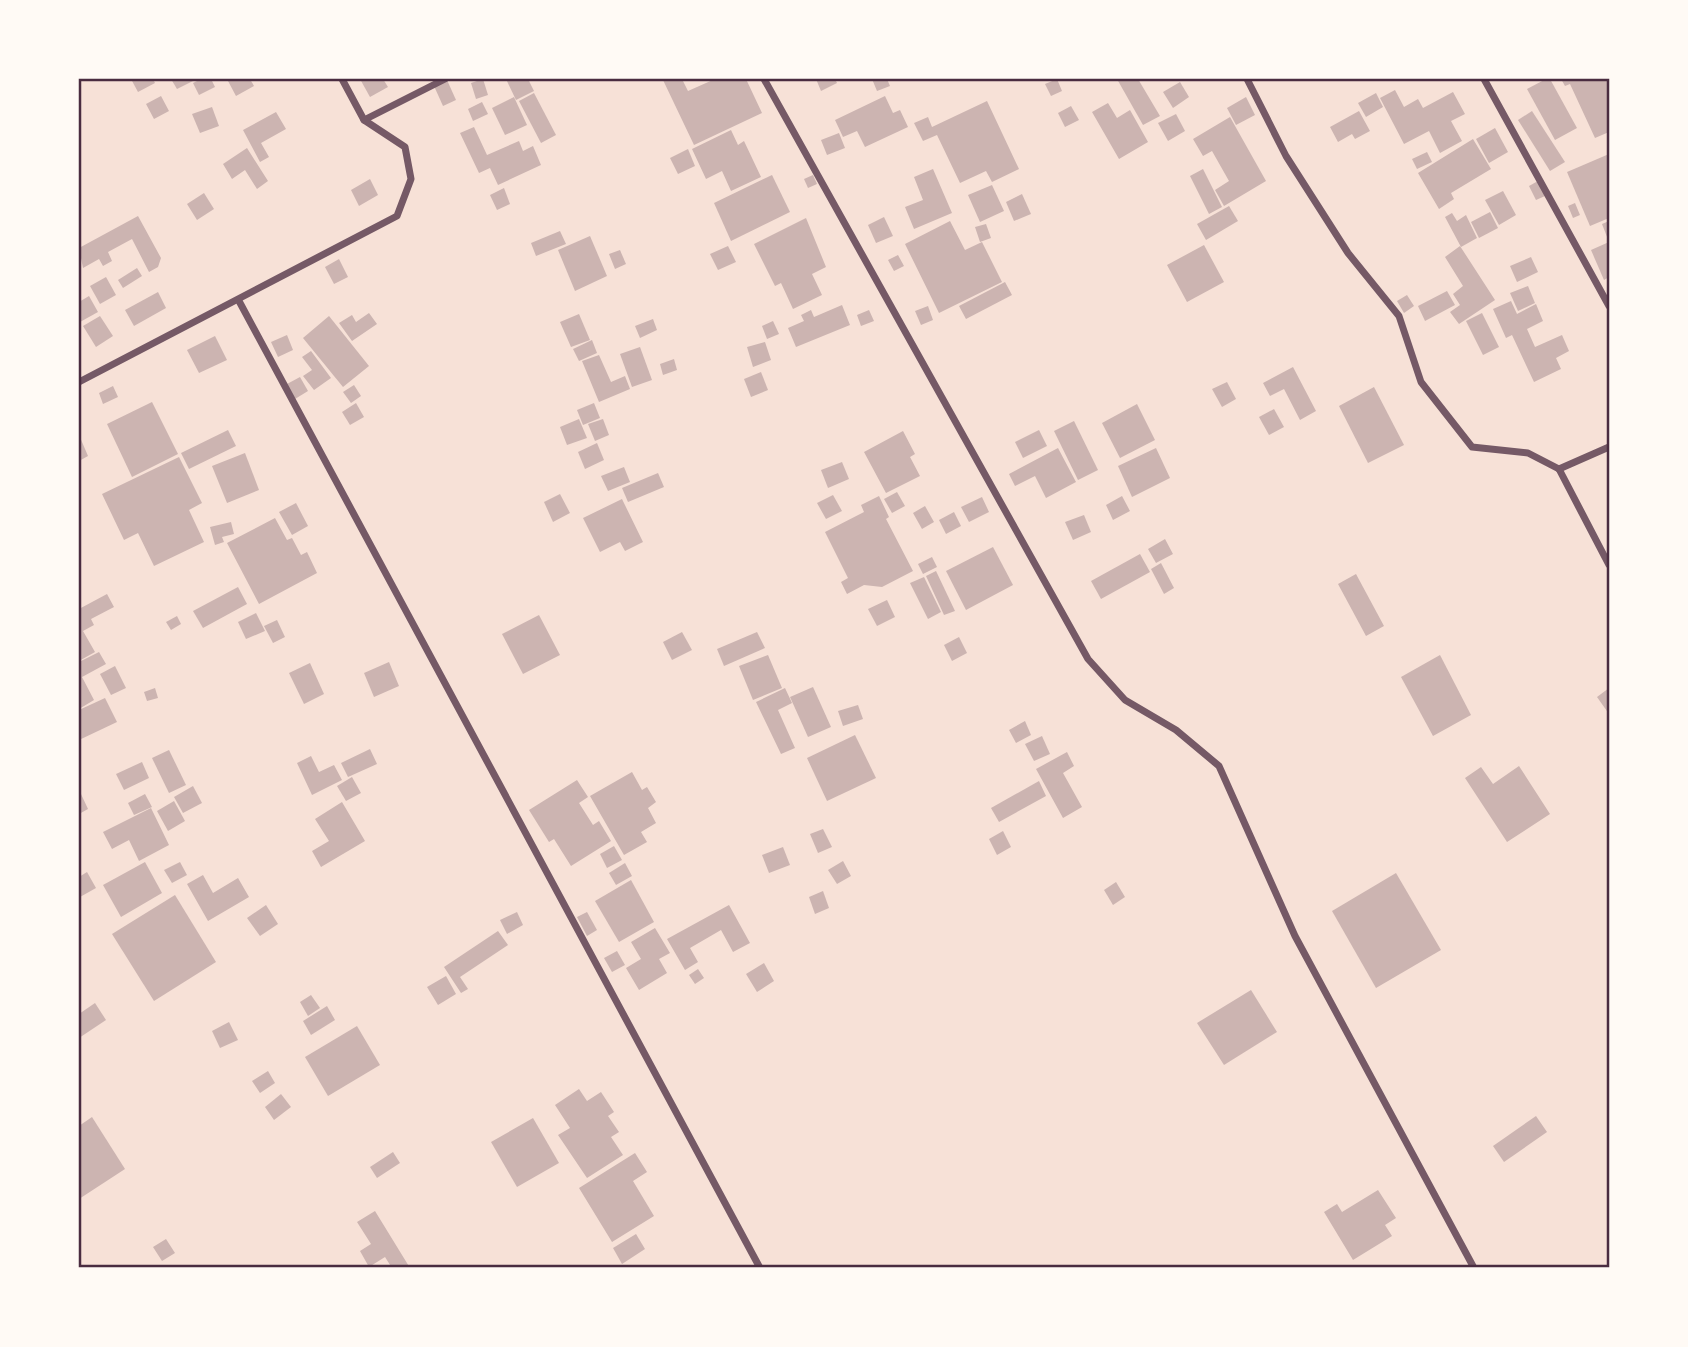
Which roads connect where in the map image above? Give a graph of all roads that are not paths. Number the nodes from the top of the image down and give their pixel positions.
1 (342, 79) edge
2 (445, 79) edge
3 (764, 79) edge
4 (1247, 79) edge
5 (1484, 79) edge
6 (364, 120) junction
7 (239, 300) junction
8 (1609, 306) edge
9 (79, 382) edge
10 (1609, 447) edge
11 (1559, 469) junction
12 (1609, 565) edge
13 (760, 1268) edge
14 (1474, 1268) edge

1 - 6 street
2 - 6 street
3 - 14 street
4 - 11 street
5 - 8 street
6 - 7 street
7 - 9 street
7 - 13 street
10 - 11 street
11 - 12 street

